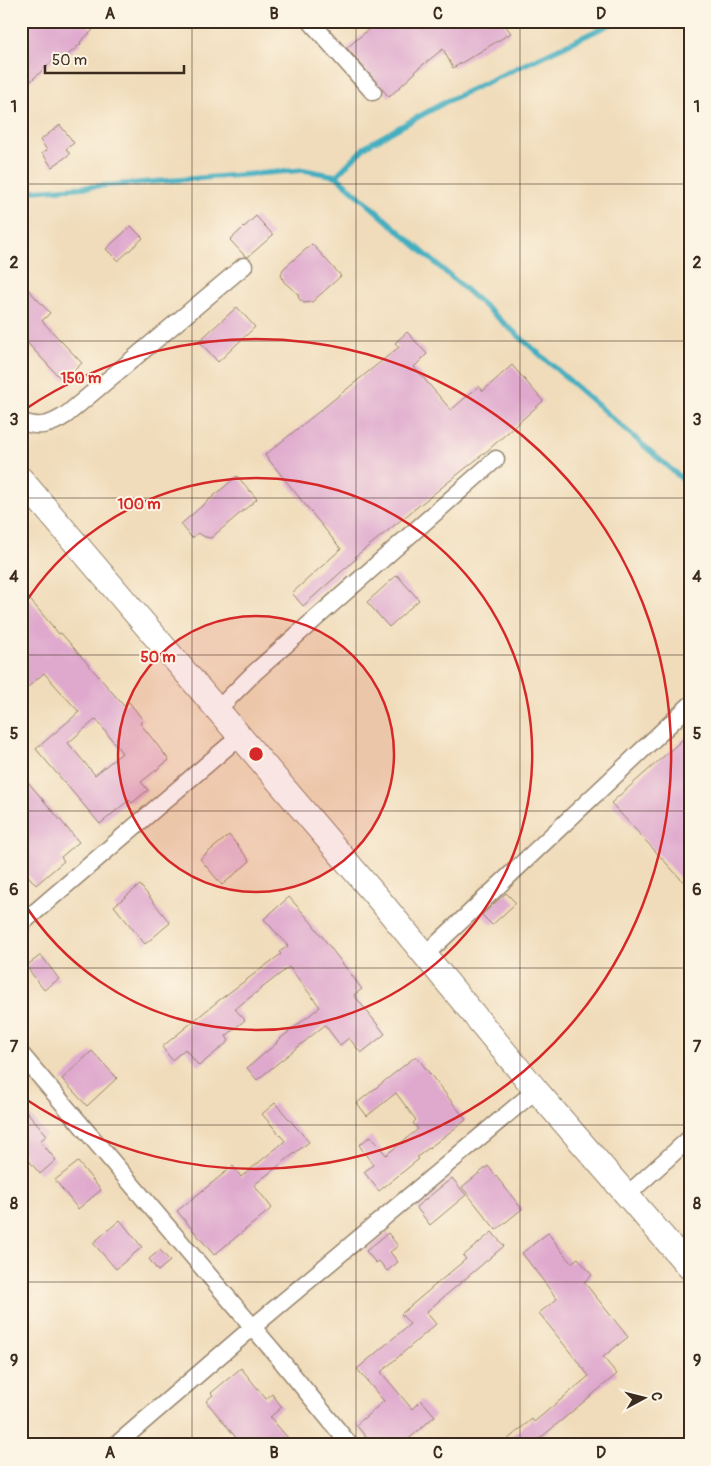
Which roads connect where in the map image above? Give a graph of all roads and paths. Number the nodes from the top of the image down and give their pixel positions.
1 (310, 21) edge
2 (373, 92) dead end
3 (244, 266) dead end
4 (21, 421) edge
5 (496, 459) dead end
6 (21, 479) edge
7 (690, 705) edge
8 (217, 710) junction
9 (240, 736) junction
10 (21, 924) edge
11 (425, 954) junction
12 (21, 1054) edge
13 (536, 1090) junction
14 (690, 1138) edge
15 (627, 1195) junction
16 (690, 1268) edge
17 (253, 1328) junction
18 (116, 1445) edge
19 (350, 1445) edge

1 - 2 street
3 - 4 street
5 - 8 street
6 - 8 main road
7 - 11 street
8 - 9 main road
9 - 10 street
9 - 11 main road
11 - 13 main road
12 - 17 street
13 - 15 main road
13 - 17 street
14 - 15 street
15 - 16 main road
17 - 18 street
17 - 19 street

